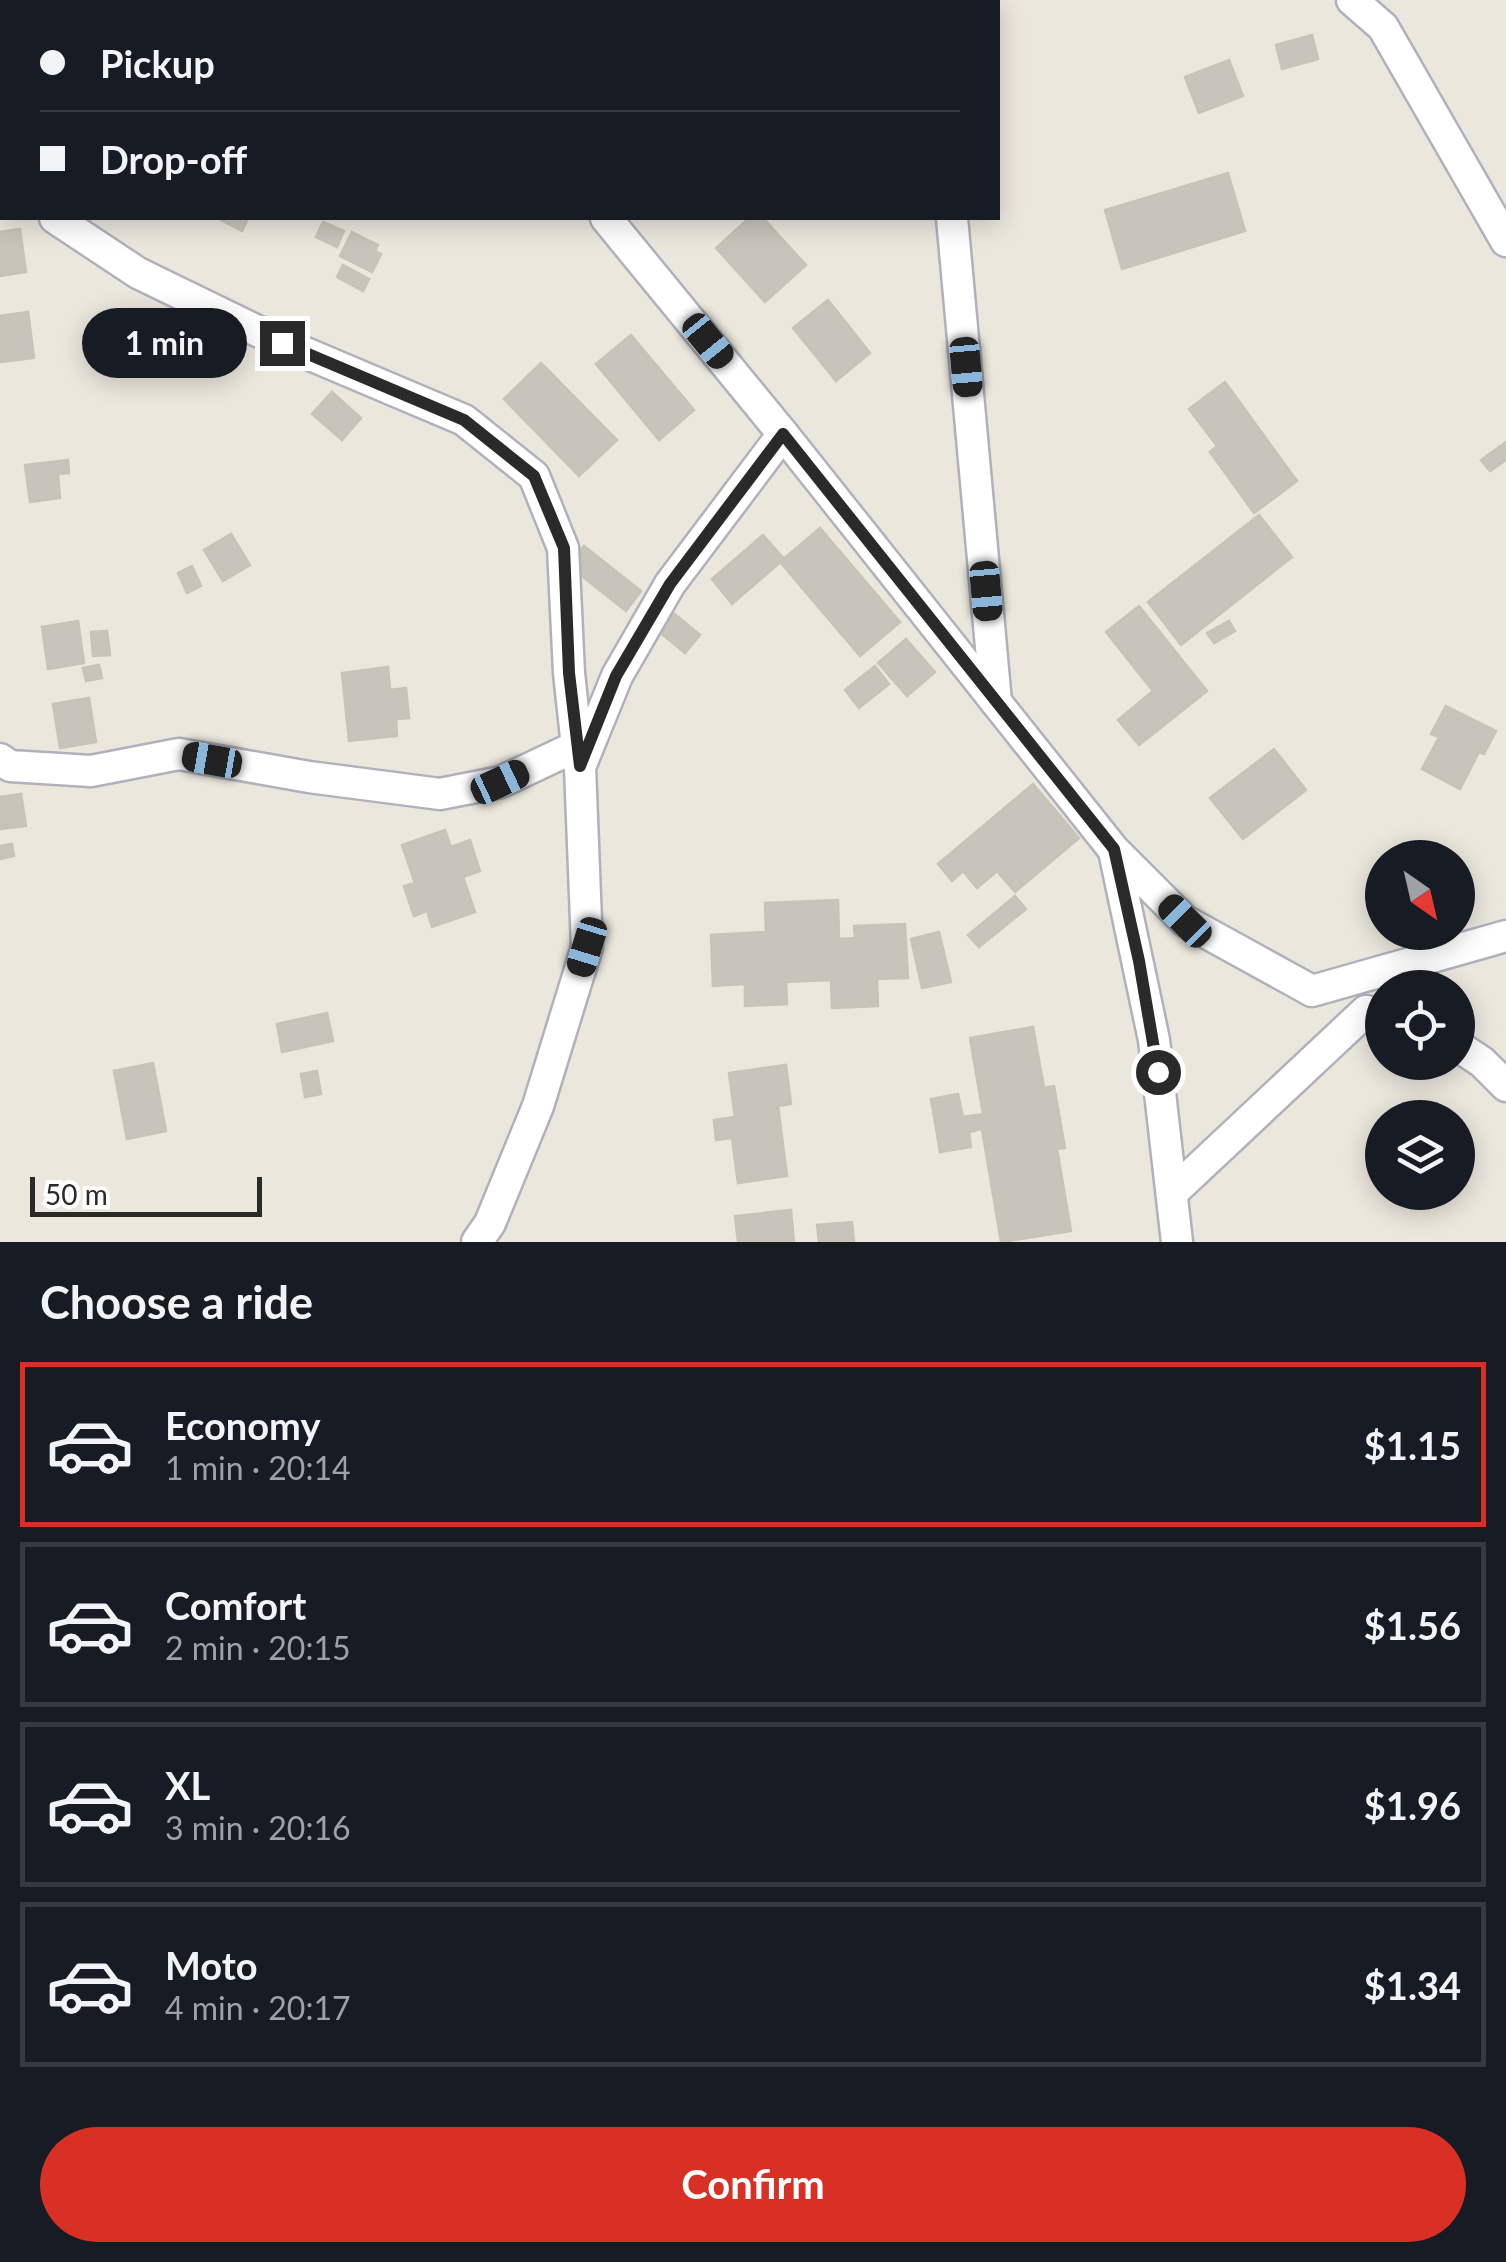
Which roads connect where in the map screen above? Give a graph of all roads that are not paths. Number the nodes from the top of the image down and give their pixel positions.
1 (1352, 0) edge
2 (59, 220) edge
3 (608, 220) edge
4 (952, 220) edge
5 (1506, 242) edge
6 (783, 434) junction
7 (996, 703) junction
8 (578, 756) junction
9 (0, 760) edge
10 (1114, 849) junction
11 (1506, 936) edge
12 (1312, 991) junction
13 (1365, 1011) edge
14 (1365, 1024) edge
15 (1475, 1057) edge
16 (1506, 1086) edge
17 (1178, 1223) edge
18 (477, 1242) edge

1 - 5 street
2 - 8 street
3 - 6 street
4 - 7 street
6 - 7 street
6 - 8 street
7 - 10 street
8 - 9 street
8 - 18 street
10 - 12 street
10 - 17 street
11 - 12 street
12 - 13 street
14 - 17 street
15 - 16 street

